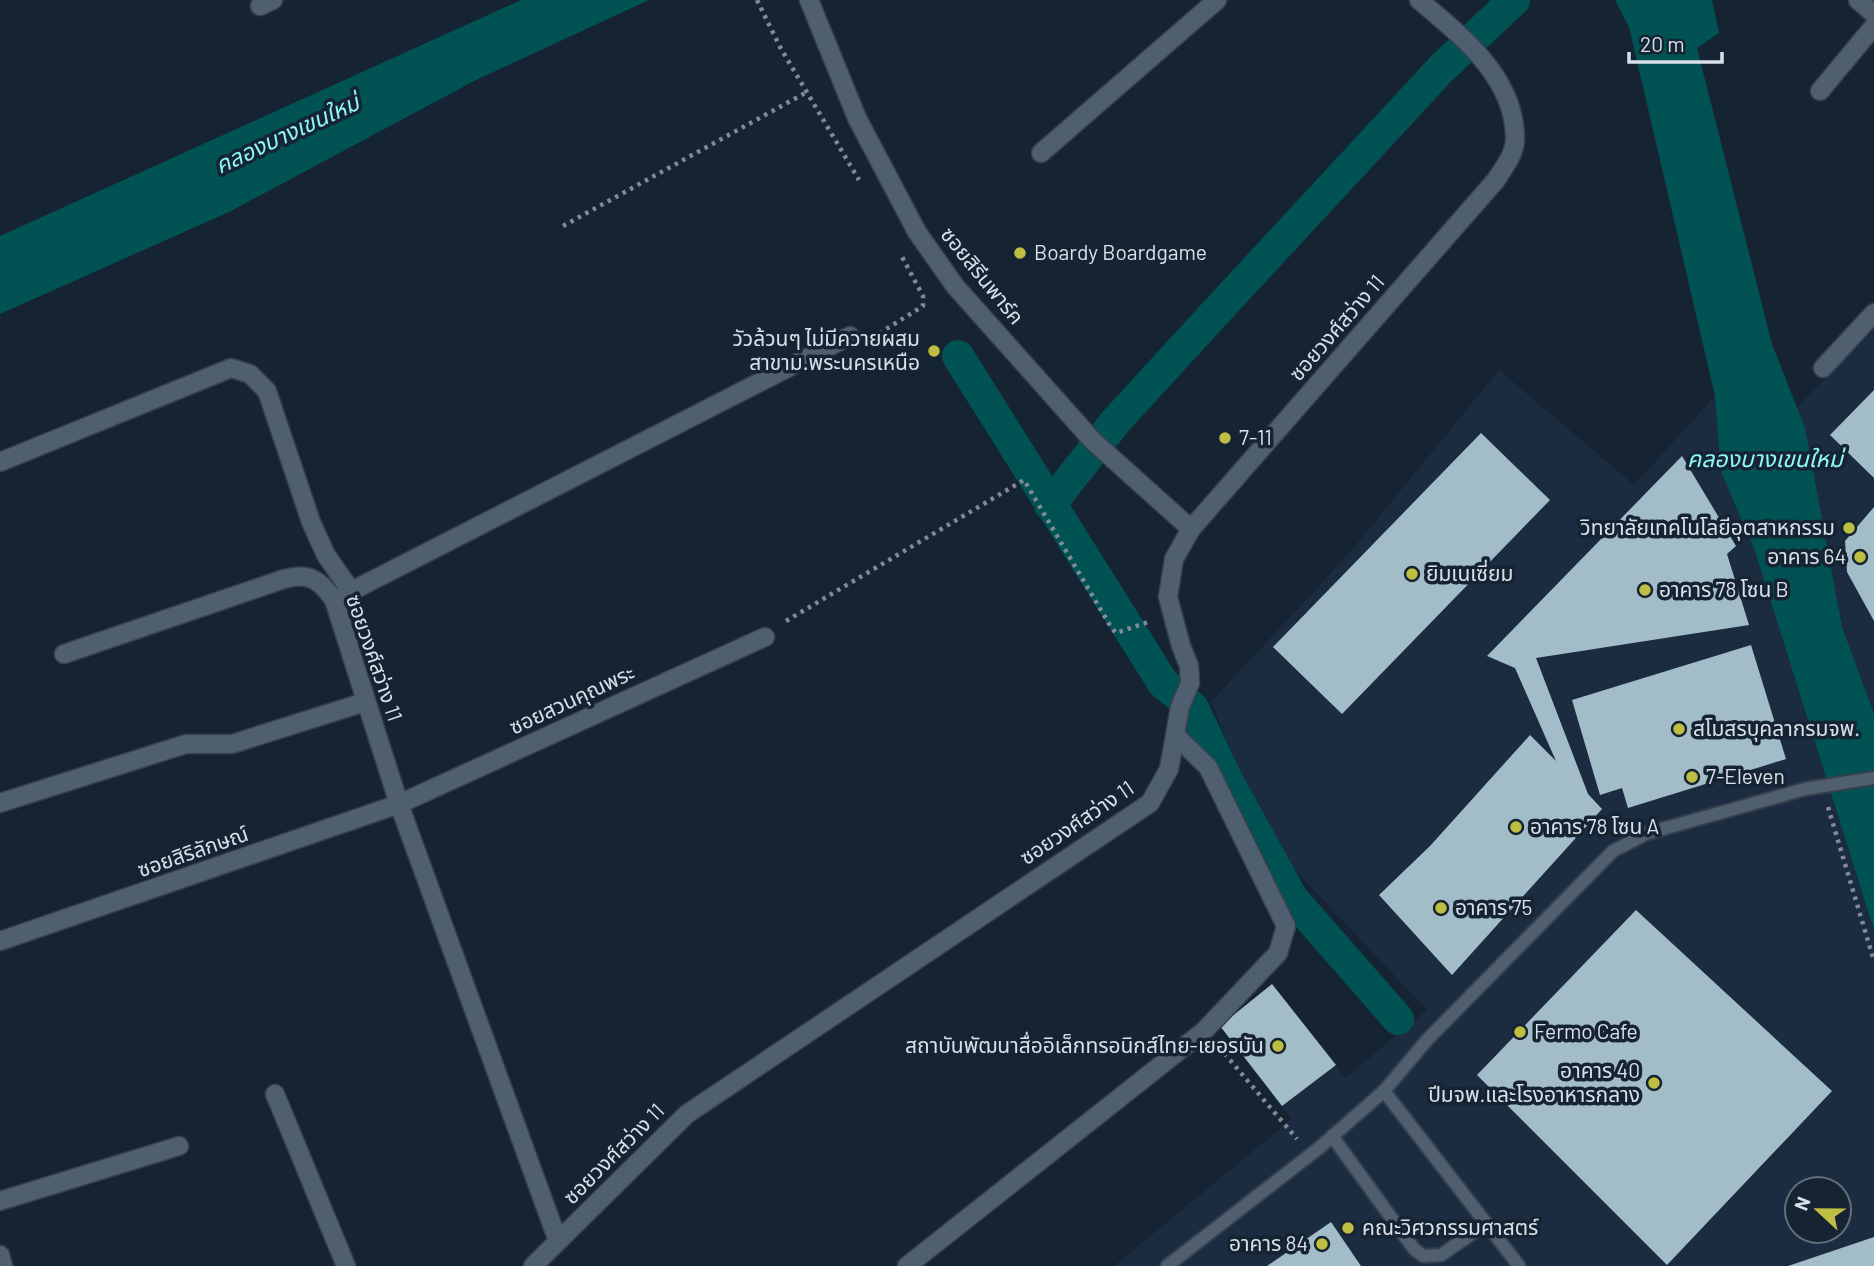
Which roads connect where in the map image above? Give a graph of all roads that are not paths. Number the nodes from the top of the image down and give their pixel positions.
1 (809, 0) edge
2 (1217, 0) edge
3 (1419, 0) edge
4 (1858, 0) edge
5 (1874, 14) edge
6 (1874, 26) edge
7 (1820, 91) dead end
8 (1041, 153) dead end
9 (1874, 313) edge
10 (850, 336) dead end
11 (1823, 368) dead end
12 (0, 462) edge
13 (1191, 529) junction
14 (351, 591) junction
15 (334, 600) junction
16 (765, 637) dead end
17 (64, 654) dead end
18 (365, 702) junction
19 (1177, 736) junction
20 (1874, 778) edge
21 (0, 803) edge
22 (399, 804) junction
23 (0, 941) edge
24 (1384, 1091) junction
25 (275, 1094) dead end
26 (1332, 1136) junction
27 (179, 1146) dead end
28 (0, 1201) edge
29 (1486, 1224) junction
30 (558, 1241) junction
31 (0, 1255) edge
32 (3, 1266) edge
33 (345, 1266) edge
34 (533, 1266) edge
35 (907, 1266) edge
36 (1167, 1266) edge
37 (1519, 1266) edge

1 - 13 street, ซอยสิรีนพาร์ค
2 - 8 street
3 - 13 street, ซอยวงศ์สว่าง 11
4 - 5 street
6 - 7 street
9 - 11 street
10 - 14 street
12 - 14 street
13 - 19 street, ซอยวงศ์สว่าง 11
14 - 15 street
15 - 17 street, ซอยวงศ์สว่าง 11
15 - 18 street, ซอยวงศ์สว่าง 11
16 - 22 street, ซอยสวนคุณพระ
18 - 21 street
18 - 22 street, ซอยวงศ์สว่าง 11
19 - 30 street, ซอยวงศ์สว่าง 11
19 - 35 street
20 - 24 lane
22 - 23 street, ซอยสิริลักษณ์
22 - 30 street, ซอยวงศ์สว่าง 11
24 - 26 lane
24 - 29 lane
25 - 33 street
26 - 29 lane
26 - 36 lane
27 - 28 street
29 - 37 lane
30 - 34 street, ซอยวงศ์สว่าง 11
31 - 32 street

